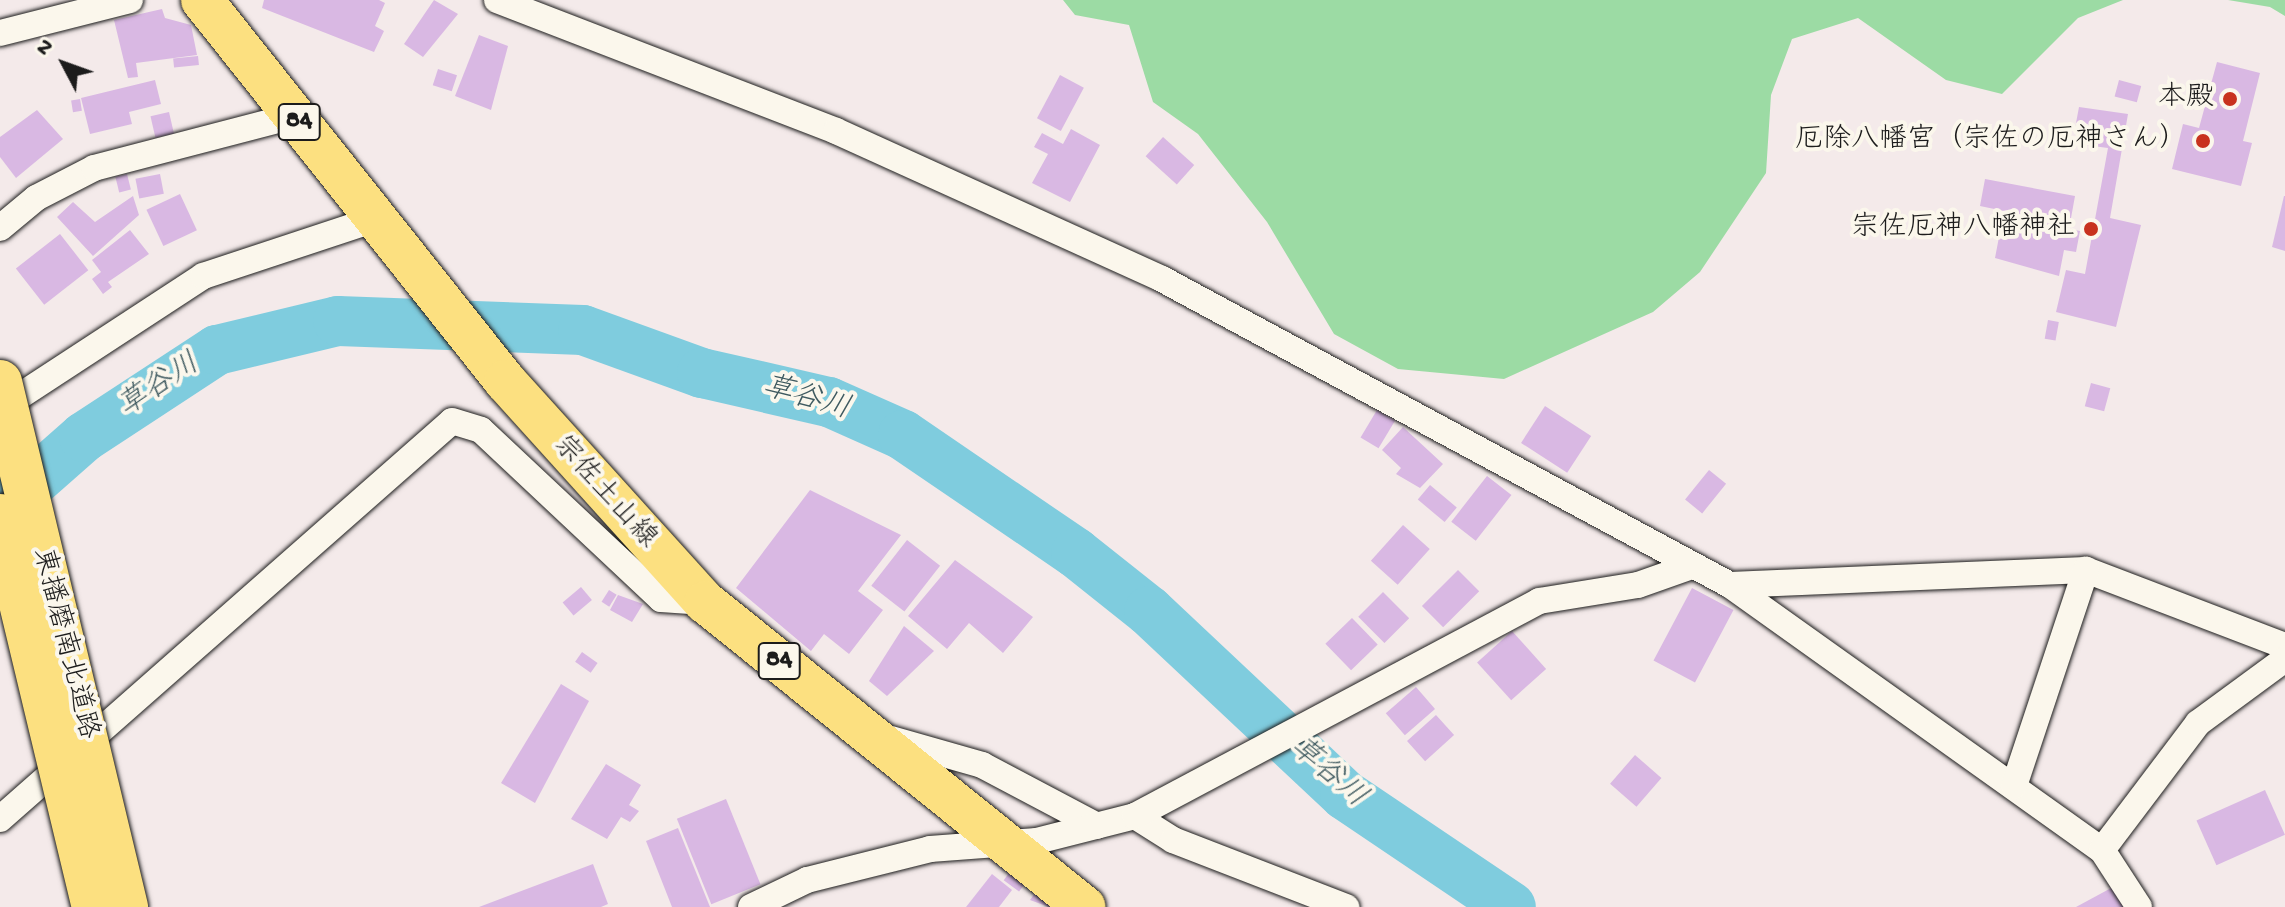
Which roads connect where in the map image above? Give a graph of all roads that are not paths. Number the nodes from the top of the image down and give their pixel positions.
1 (130, 0) edge
2 (202, 0) edge
3 (497, 0) edge
4 (0, 33) edge
5 (294, 116) junction
6 (0, 228) edge
7 (386, 231) junction
8 (0, 364) edge
9 (12, 387) edge
10 (0, 409) edge
11 (0, 516) edge
12 (1692, 566) junction
13 (2086, 570) junction
14 (1730, 585) junction
15 (705, 602) junction
16 (2285, 646) edge
17 (2285, 659) edge
18 (865, 730) junction
19 (2014, 786) junction
20 (1135, 816) junction
21 (0, 819) edge
22 (1097, 826) junction
23 (1008, 846) junction
24 (2102, 850) junction
25 (94, 907) edge
26 (126, 907) edge
27 (751, 907) edge
28 (1085, 907) edge
29 (1346, 907) edge
30 (2139, 907) edge

1 - 4 street
2 - 5 main road, 宗佐土山線 / 84
3 - 12 street
5 - 6 street
5 - 7 main road, 宗佐土山線 / 84
7 - 9 street
7 - 15 main road, 宗佐土山線 / 84
8 - 9 street
9 - 10 street
9 - 26 highway, 東播磨南北道路, bridge
11 - 25 highway, 東播磨南北道路, bridge
12 - 14 street
12 - 20 street
13 - 14 street
13 - 16 street
13 - 19 street
14 - 19 street
15 - 18 main road, 宗佐土山線 / 84
15 - 21 street
17 - 24 street
18 - 22 street
18 - 23 main road, 宗佐土山線 / 84
19 - 24 street
20 - 22 street
20 - 29 street
22 - 23 street
23 - 27 street
23 - 28 main road, 宗佐土山線 / 84
24 - 30 street

